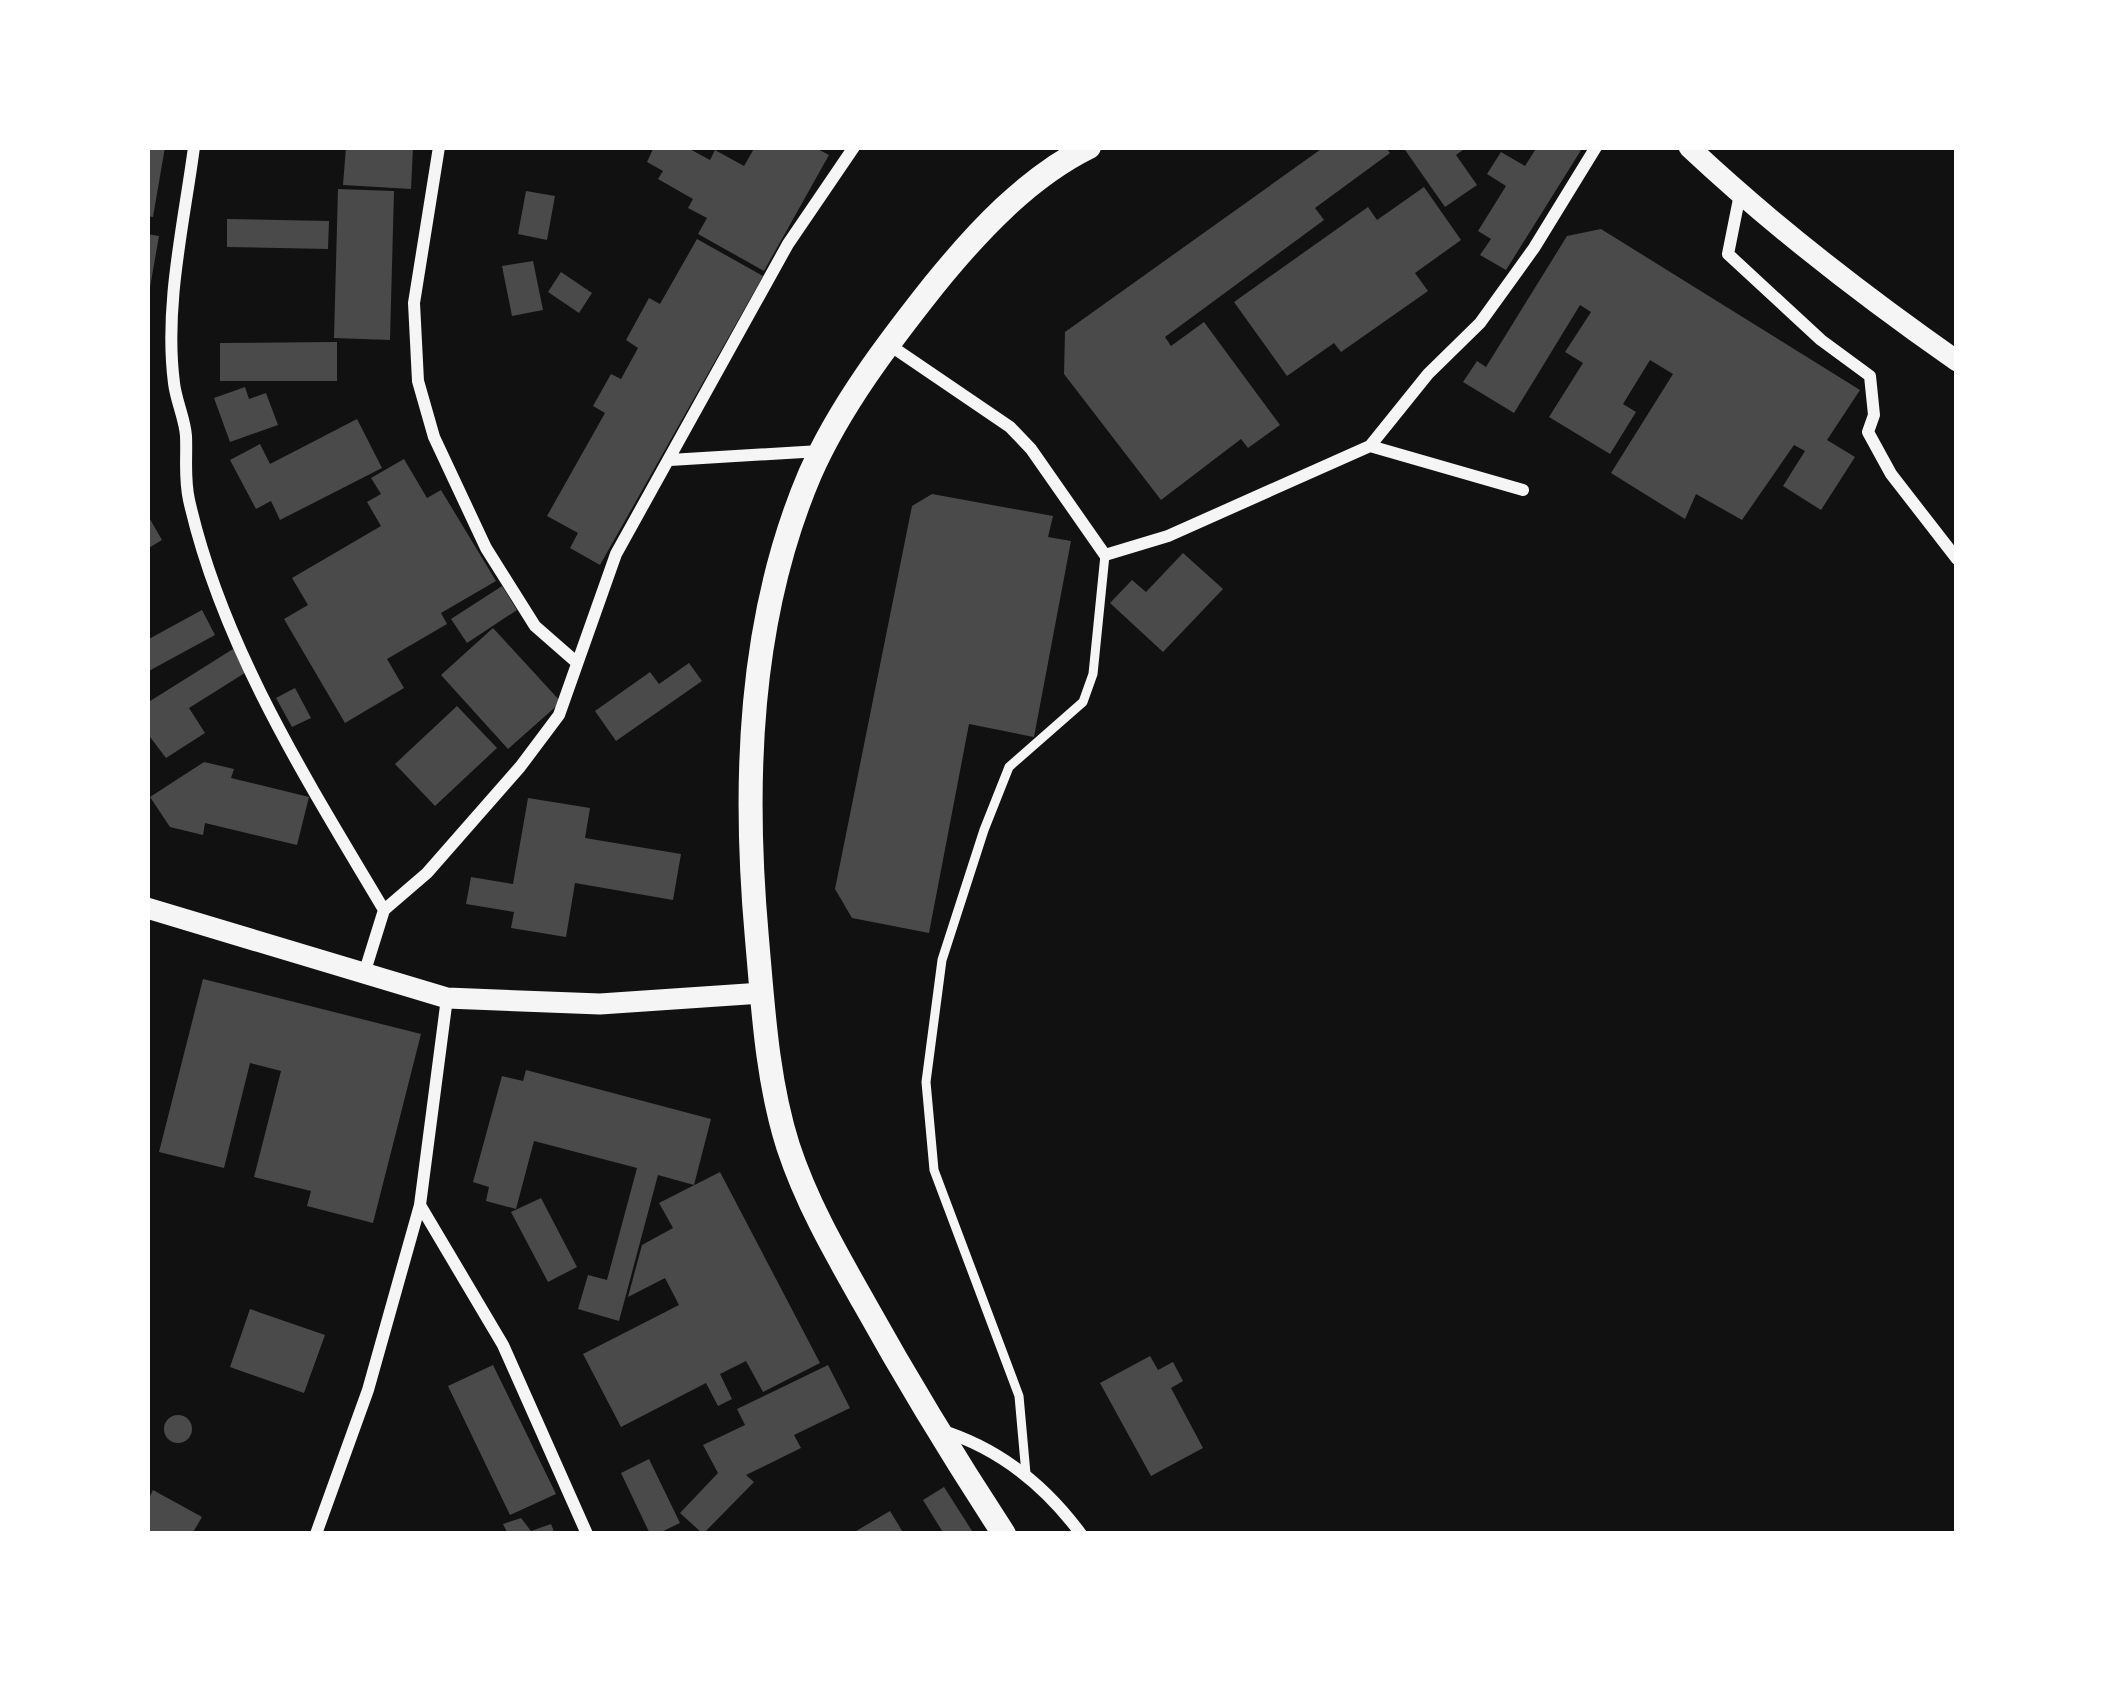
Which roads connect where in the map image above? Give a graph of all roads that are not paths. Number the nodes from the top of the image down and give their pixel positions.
1 (194, 147) edge
2 (439, 147) edge
3 (854, 147) edge
4 (1596, 147) edge
5 (1689, 147) edge
6 (1080, 149) edge
7 (1739, 194) junction
8 (887, 344) junction
9 (1957, 361) edge
10 (1370, 446) junction
11 (821, 451) junction
12 (670, 460) junction
13 (1523, 490) dead end
14 (1105, 555) junction
15 (1957, 559) edge
16 (575, 661) junction
17 (147, 908) edge
18 (384, 910) junction
19 (364, 974) junction
20 (762, 993) junction
21 (447, 998) junction
22 (420, 1205) junction
23 (933, 1428) junction
24 (1026, 1474) junction
25 (316, 1534) edge
26 (587, 1534) edge
27 (1004, 1534) edge
28 (1081, 1534) edge

1 - 18 street
2 - 16 street
3 - 12 street
4 - 10 street
5 - 7 street
6 - 8 main road
7 - 9 street
7 - 15 street
8 - 11 main road
8 - 14 street
10 - 13 street
10 - 14 street
11 - 12 street
11 - 20 main road
12 - 16 street
14 - 24 lane
16 - 18 street
17 - 19 street
18 - 19 street
19 - 21 street
20 - 21 street
20 - 23 main road
21 - 22 street
22 - 25 street
22 - 26 street
23 - 24 street
23 - 27 main road
24 - 28 street

